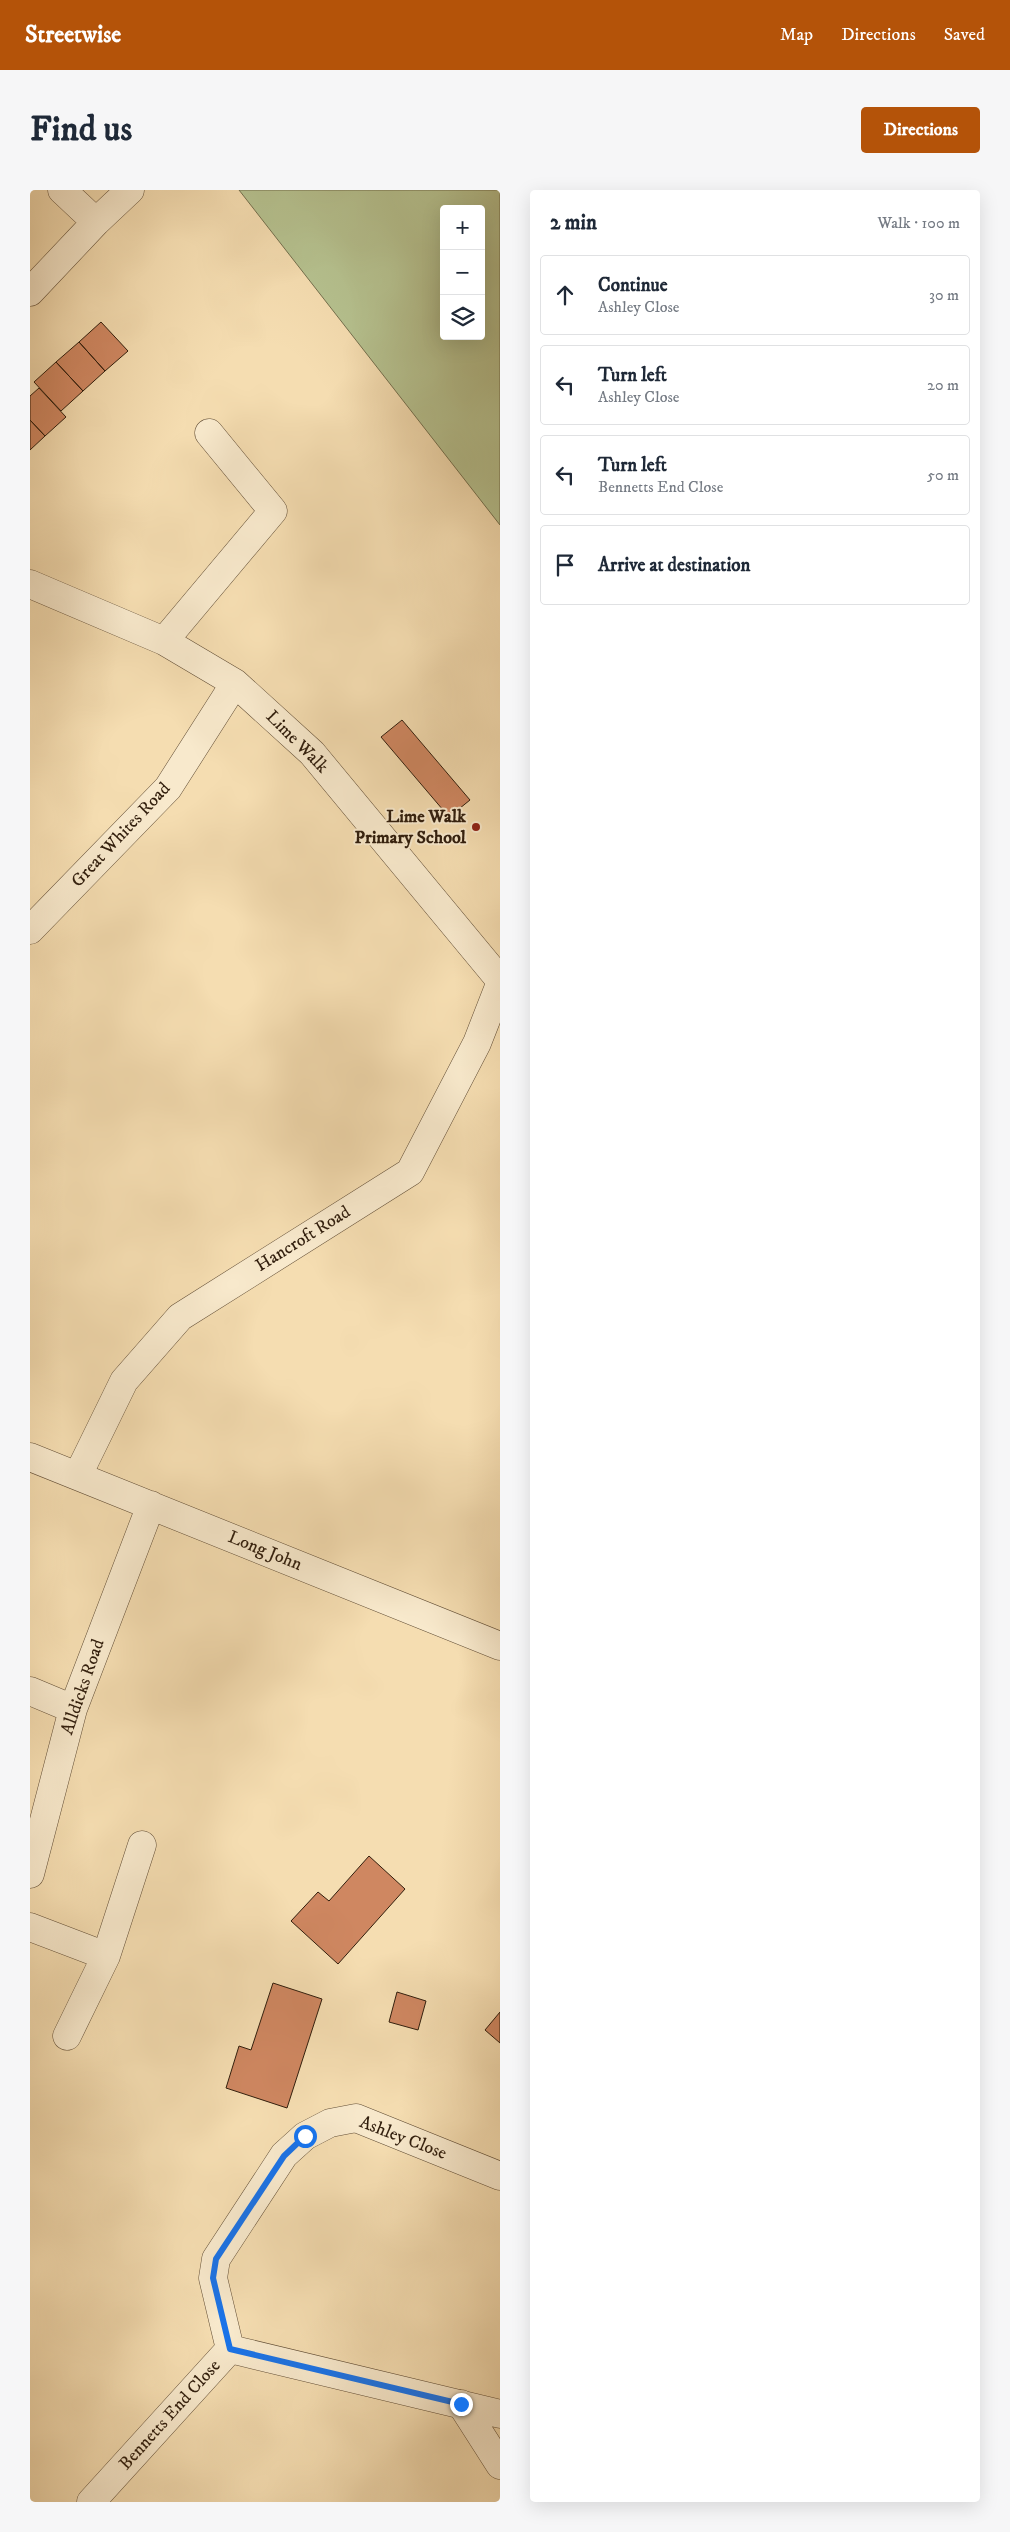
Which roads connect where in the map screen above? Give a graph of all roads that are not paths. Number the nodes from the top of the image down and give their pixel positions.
1 (62, 190) edge
2 (130, 190) edge
3 (96, 222) junction
4 (30, 292) edge
5 (209, 432) dead end
6 (30, 584) edge
7 (164, 641) junction
8 (235, 683) junction
9 (30, 930) edge
10 (500, 982) edge
11 (30, 1457) edge
12 (78, 1476) junction
13 (151, 1505) junction
14 (500, 1646) edge
15 (30, 1691) edge
16 (73, 1709) junction
17 (142, 1845) dead end
18 (30, 1874) edge
19 (30, 1927) edge
20 (106, 1956) junction
21 (67, 2036) dead end
22 (489, 2171) edge
23 (230, 2349) junction
24 (461, 2404) junction
25 (500, 2414) edge
26 (500, 2465) edge
27 (91, 2502) edge

1 - 3 street
2 - 3 street
3 - 4 street
5 - 7 street
6 - 7 street, Lime Walk
7 - 8 street, Lime Walk
8 - 9 street, Great Whites Road
8 - 10 street, Lime Walk
10 - 12 street, Hancroft Road
11 - 12 street, Long John
12 - 13 street, Long John
13 - 14 street, Long John
13 - 16 street, Alldicks Road
15 - 16 street
16 - 18 street, Alldicks Road
17 - 20 street
19 - 20 street
20 - 21 street
22 - 23 street, Ashley Close
23 - 24 street, Bennetts End Close
23 - 27 street, Bennetts End Close
24 - 25 street, Bennetts End Close
24 - 26 street

